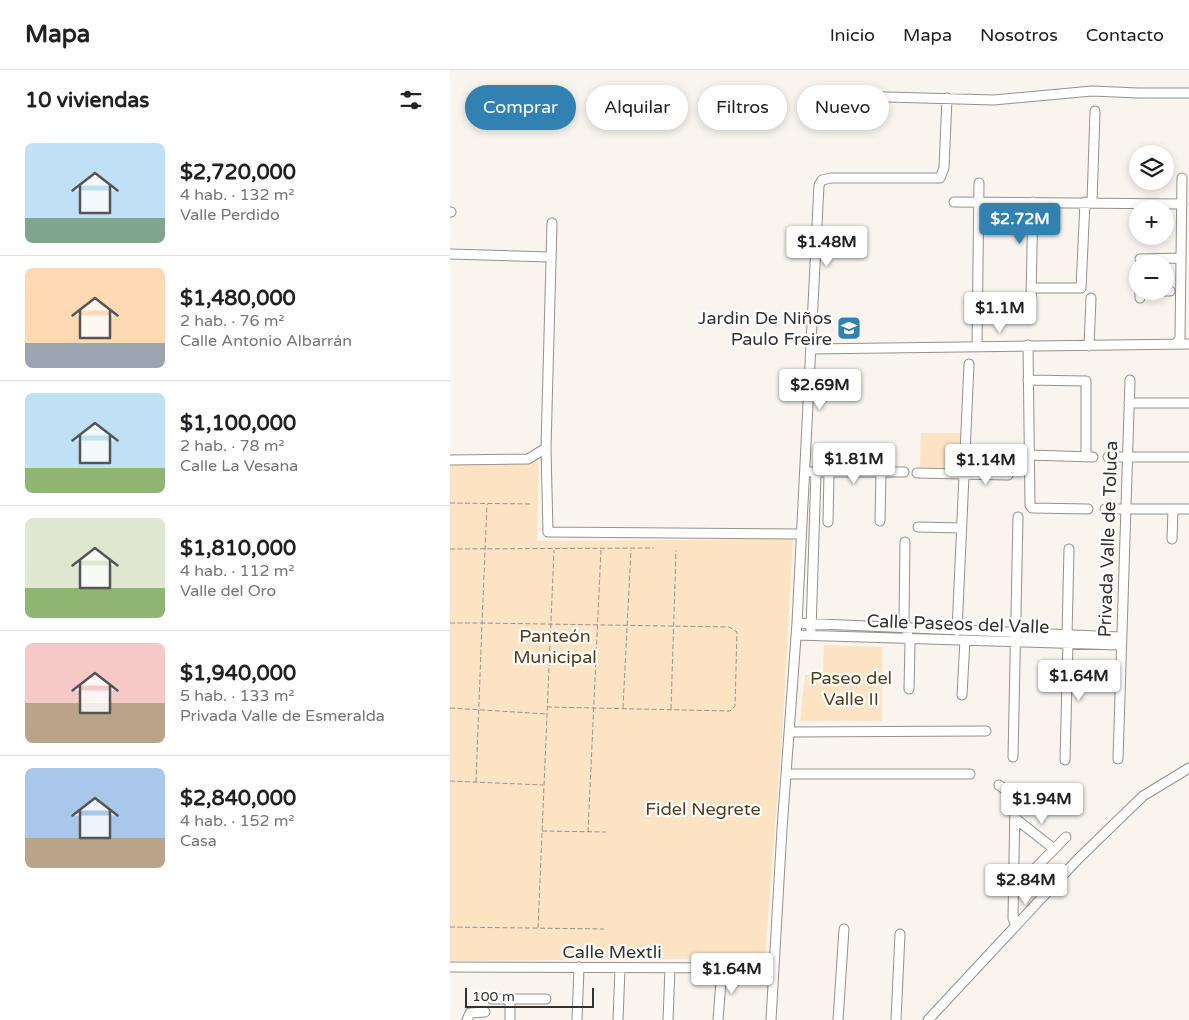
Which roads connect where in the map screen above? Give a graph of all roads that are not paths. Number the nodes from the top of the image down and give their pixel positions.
1 (1189, 93) edge
2 (889, 97) edge
3 (947, 98) junction
4 (1095, 111) dead end
5 (1182, 178) dead end
6 (979, 183) dead end
7 (954, 202) dead end
8 (979, 202) junction
9 (1033, 202) junction
10 (1088, 202) junction
11 (1182, 204) junction
12 (552, 223) dead end
13 (450, 254) edge
14 (551, 257) junction
15 (1174, 258) edge
16 (1181, 258) junction
17 (1091, 298) dead end
18 (1176, 344) junction
19 (1189, 344) edge
20 (1028, 345) junction
21 (977, 346) junction
22 (1089, 346) junction
23 (811, 349) junction
24 (969, 364) dead end
25 (1028, 380) junction
26 (1130, 380) dead end
27 (1129, 402) junction
28 (1189, 403) edge
29 (546, 448) junction
30 (1030, 455) junction
31 (1128, 456) junction
32 (1108, 457) dead end
33 (1189, 457) edge
34 (450, 460) edge
35 (804, 472) junction
36 (816, 472) junction
37 (881, 472) junction
38 (904, 472) dead end
39 (829, 473) junction
40 (917, 473) dead end
41 (964, 474) junction
42 (1008, 475) dead end
43 (1088, 509) dead end
44 (1105, 509) dead end
45 (1125, 509) junction
46 (1173, 509) junction
47 (1189, 509) edge
48 (1018, 518) dead end
49 (880, 521) dead end
50 (828, 522) dead end
51 (918, 527) dead end
52 (961, 528) junction
53 (801, 534) junction
54 (1172, 539) dead end
55 (905, 542) dead end
56 (1069, 549) dead end
57 (797, 623) junction
58 (811, 624) junction
59 (905, 629) junction
60 (957, 631) junction
61 (796, 635) junction
62 (811, 635) junction
63 (1015, 637) junction
64 (908, 638) junction
65 (1068, 639) junction
66 (965, 640) junction
67 (1120, 641) junction
68 (909, 689) dead end
69 (962, 696) dead end
70 (986, 731) dead end
71 (789, 732) junction
72 (1013, 757) dead end
73 (1065, 760) dead end
74 (1118, 760) dead end
75 (1189, 768) edge
76 (786, 774) junction
77 (970, 774) dead end
78 (999, 785) dead end
79 (1016, 819) junction
80 (1066, 837) dead end
81 (1054, 849) junction
82 (1014, 890) junction
83 (1016, 926) junction
84 (844, 929) dead end
85 (900, 934) dead end
86 (450, 967) edge
87 (579, 967) junction
88 (620, 968) junction
89 (670, 968) junction
90 (722, 968) junction
91 (774, 968) junction
92 (492, 999) dead end
93 (510, 999) junction
94 (546, 999) dead end
95 (485, 1012) dead end
96 (467, 1020) edge
97 (510, 1020) edge
98 (577, 1020) edge
99 (618, 1020) edge
100 (668, 1020) edge
101 (718, 1020) edge
102 (771, 1020) edge
103 (838, 1020) edge
104 (896, 1020) edge
105 (928, 1020) edge

1 - 3 street
2 - 3 street
3 - 23 street
4 - 10 street
5 - 11 street
6 - 8 street
7 - 8 street
8 - 9 street
8 - 21 street
9 - 10 street
9 - 10 street
10 - 11 street
11 - 16 street
12 - 14 street
13 - 14 street
14 - 29 street
15 - 16 street
16 - 18 street
17 - 22 street
18 - 19 street
18 - 22 street
20 - 21 street
20 - 22 street
20 - 25 street
21 - 23 street
23 - 35 street
24 - 41 street
25 - 30 street
25 - 30 street
26 - 27 street, Privada Valle de Toluca
27 - 28 street
27 - 31 street, Privada Valle de Toluca
29 - 34 street
29 - 53 street
30 - 43 street
31 - 32 street
31 - 33 street
31 - 45 street, Privada Valle de Toluca
35 - 36 street
35 - 53 street
36 - 39 street
36 - 58 street
37 - 38 street
37 - 39 street
37 - 49 street
39 - 50 street
40 - 41 street
41 - 42 street
41 - 52 street
44 - 45 street
45 - 46 street
45 - 67 street, Privada Valle de Toluca
46 - 47 street
46 - 54 street
48 - 63 street
51 - 52 street
52 - 60 street
53 - 57 street
55 - 59 street
56 - 65 street
57 - 58 street, Calle Paseos del Valle
57 - 61 street
58 - 59 street, Calle Paseos del Valle
58 - 62 street
59 - 60 street, Calle Paseos del Valle
59 - 64 street
60 - 63 street, Calle Paseos del Valle
61 - 62 street, Calle Paseos del Valle
61 - 71 street
62 - 64 street, Calle Paseos del Valle
63 - 65 street, Calle Paseos del Valle
63 - 66 street, Calle Paseos del Valle
63 - 72 street
64 - 66 street, Calle Paseos del Valle
64 - 68 street
65 - 67 street, Calle Paseos del Valle
65 - 73 street
66 - 69 street
67 - 74 street, Privada Valle de Toluca
70 - 71 street
71 - 76 street
75 - 83 street
76 - 77 street
76 - 91 street
78 - 79 street
79 - 81 street
79 - 82 street
80 - 81 street
81 - 82 street
82 - 83 street
83 - 105 street
84 - 103 street
85 - 104 street
86 - 87 street, Calle Mextli
87 - 88 street, Calle Mextli
87 - 98 street
88 - 89 street, Calle Mextli
88 - 99 street
89 - 90 street, Calle Mextli
89 - 100 street
90 - 91 street, Calle Mextli
90 - 101 street
91 - 102 street
92 - 93 street
93 - 94 street
93 - 97 street
95 - 96 street

